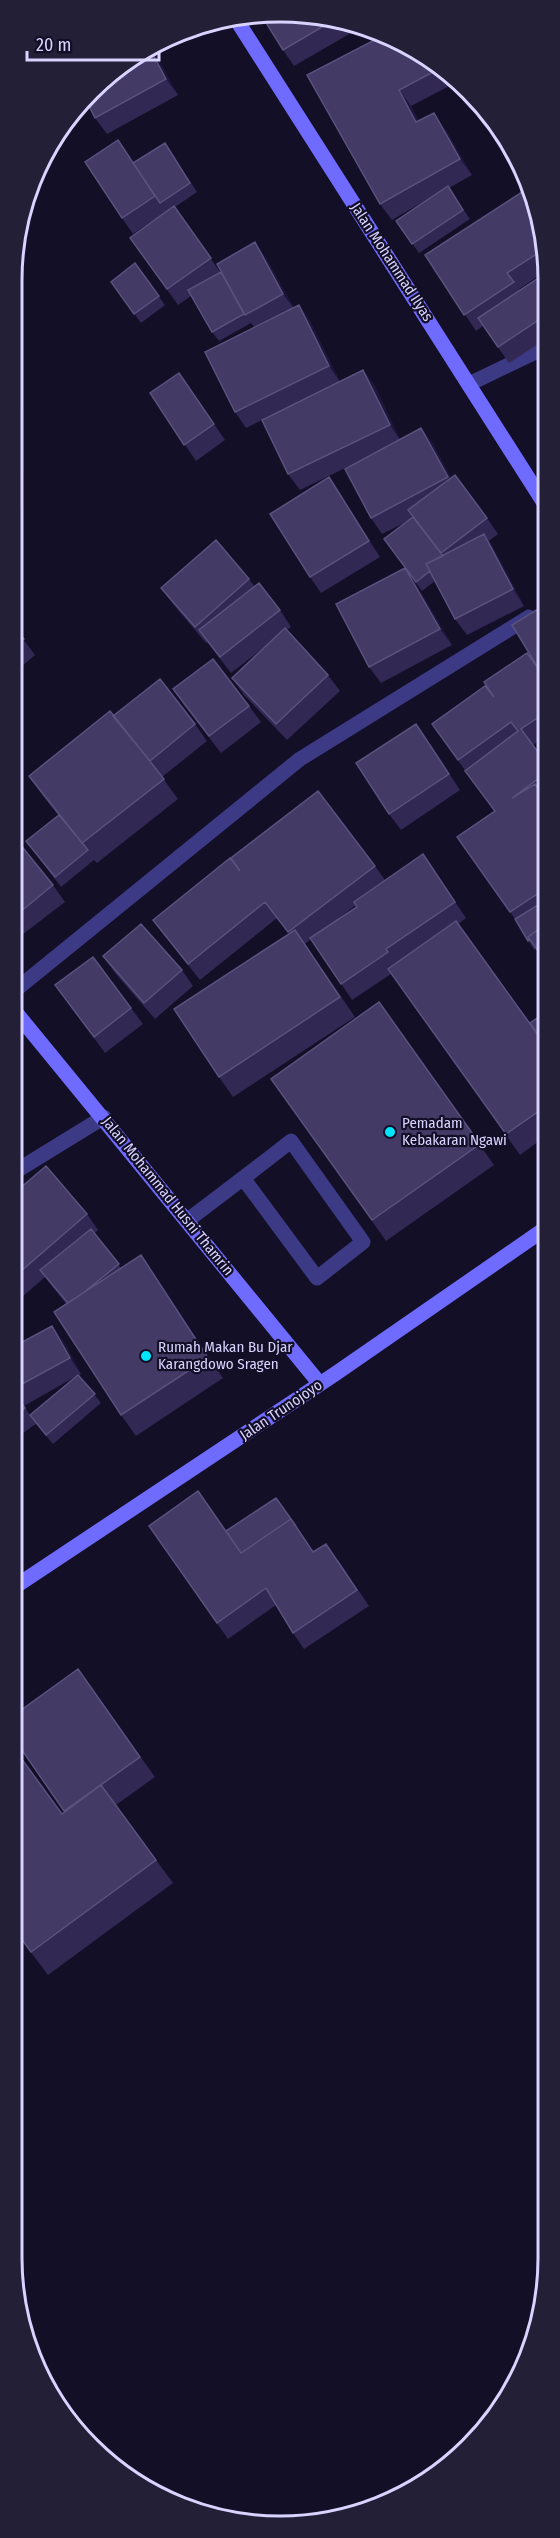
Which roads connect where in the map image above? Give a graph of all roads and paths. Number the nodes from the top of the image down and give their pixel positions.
1 (240, 26) edge
2 (538, 351) edge
3 (470, 384) junction
4 (538, 493) edge
5 (538, 611) edge
6 (22, 985) edge
7 (22, 1019) edge
8 (104, 1117) junction
9 (22, 1167) edge
10 (243, 1178) junction
11 (188, 1220) junction
12 (538, 1233) edge
13 (320, 1383) junction
14 (22, 1582) edge

1 - 3 main road, Jalan Mohammad Ilyas
2 - 3 street
3 - 4 main road, Jalan Mohammad Ilyas
5 - 6 street
7 - 8 main road, Jalan Mohammad Husni Thamrin
8 - 9 street
8 - 11 main road, Jalan Mohammad Husni Thamrin
10 - 10 street
10 - 11 street
11 - 13 main road, Jalan Mohammad Husni Thamrin
12 - 13 main road, Jalan Trunojoyo
13 - 14 main road, Jalan Trunojoyo

